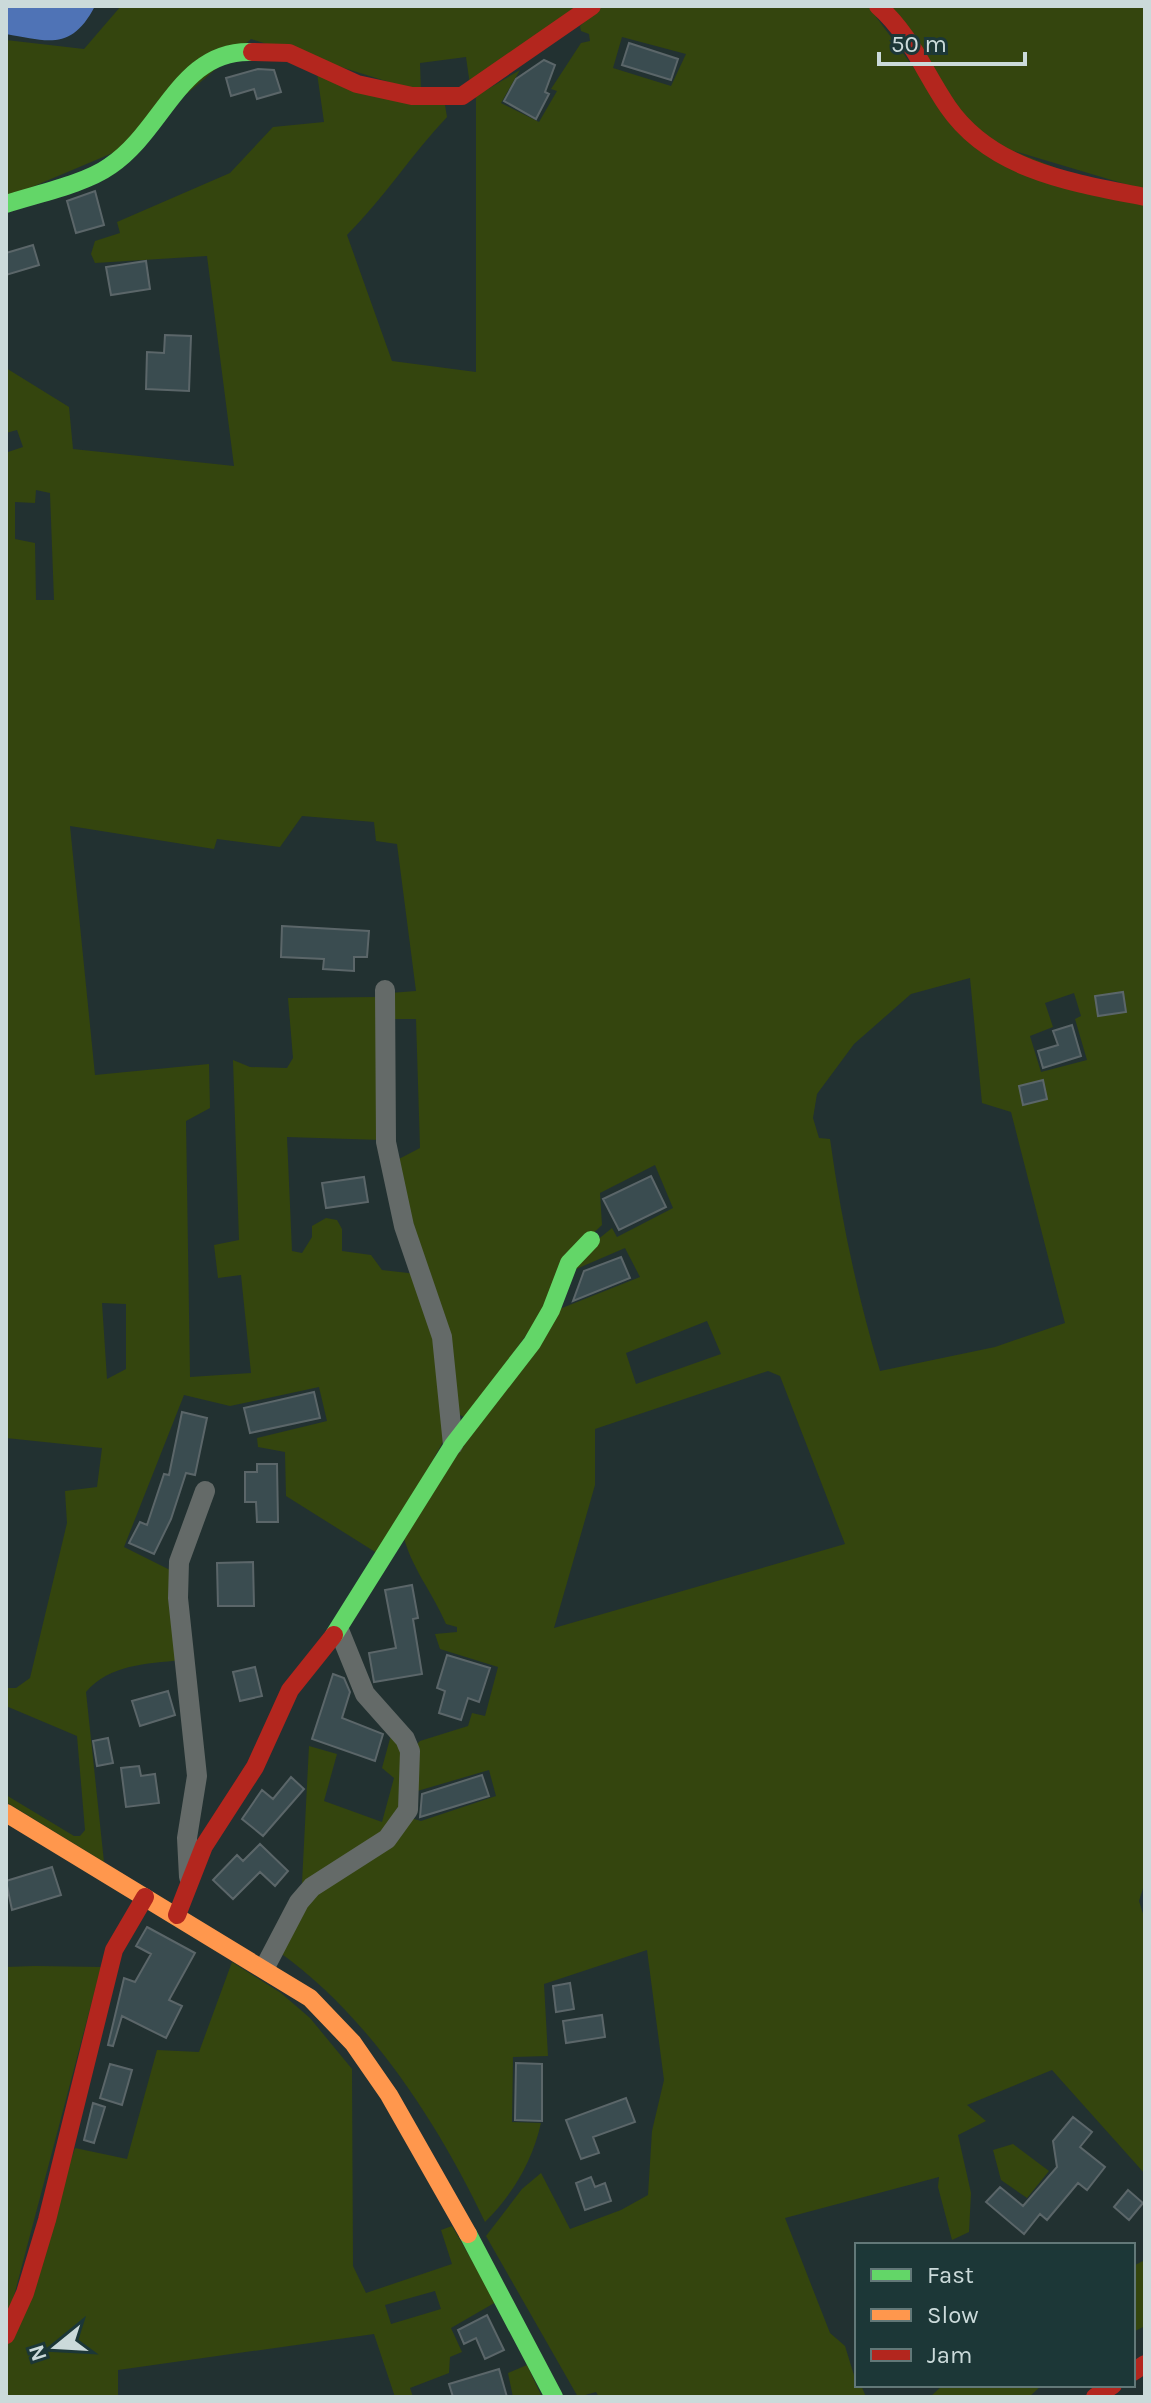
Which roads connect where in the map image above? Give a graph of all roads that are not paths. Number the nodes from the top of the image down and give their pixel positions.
1 (592, 6) edge
2 (878, 6) edge
3 (1145, 197) edge
4 (6, 204) edge
5 (385, 990) dead end
6 (591, 1240) dead end
7 (453, 1445) junction
8 (205, 1491) dead end
9 (339, 1630) junction
10 (6, 1813) edge
11 (190, 1885) junction
12 (145, 1897) junction
13 (177, 1915) junction
14 (265, 1967) junction
15 (6, 2335) edge
16 (554, 2397) edge

1 - 4 street
2 - 3 street
5 - 7 street
6 - 7 street
7 - 9 street
8 - 11 street
9 - 11 street
9 - 14 street
10 - 12 street
11 - 13 street
12 - 13 street
12 - 15 street
13 - 14 street
14 - 16 street

